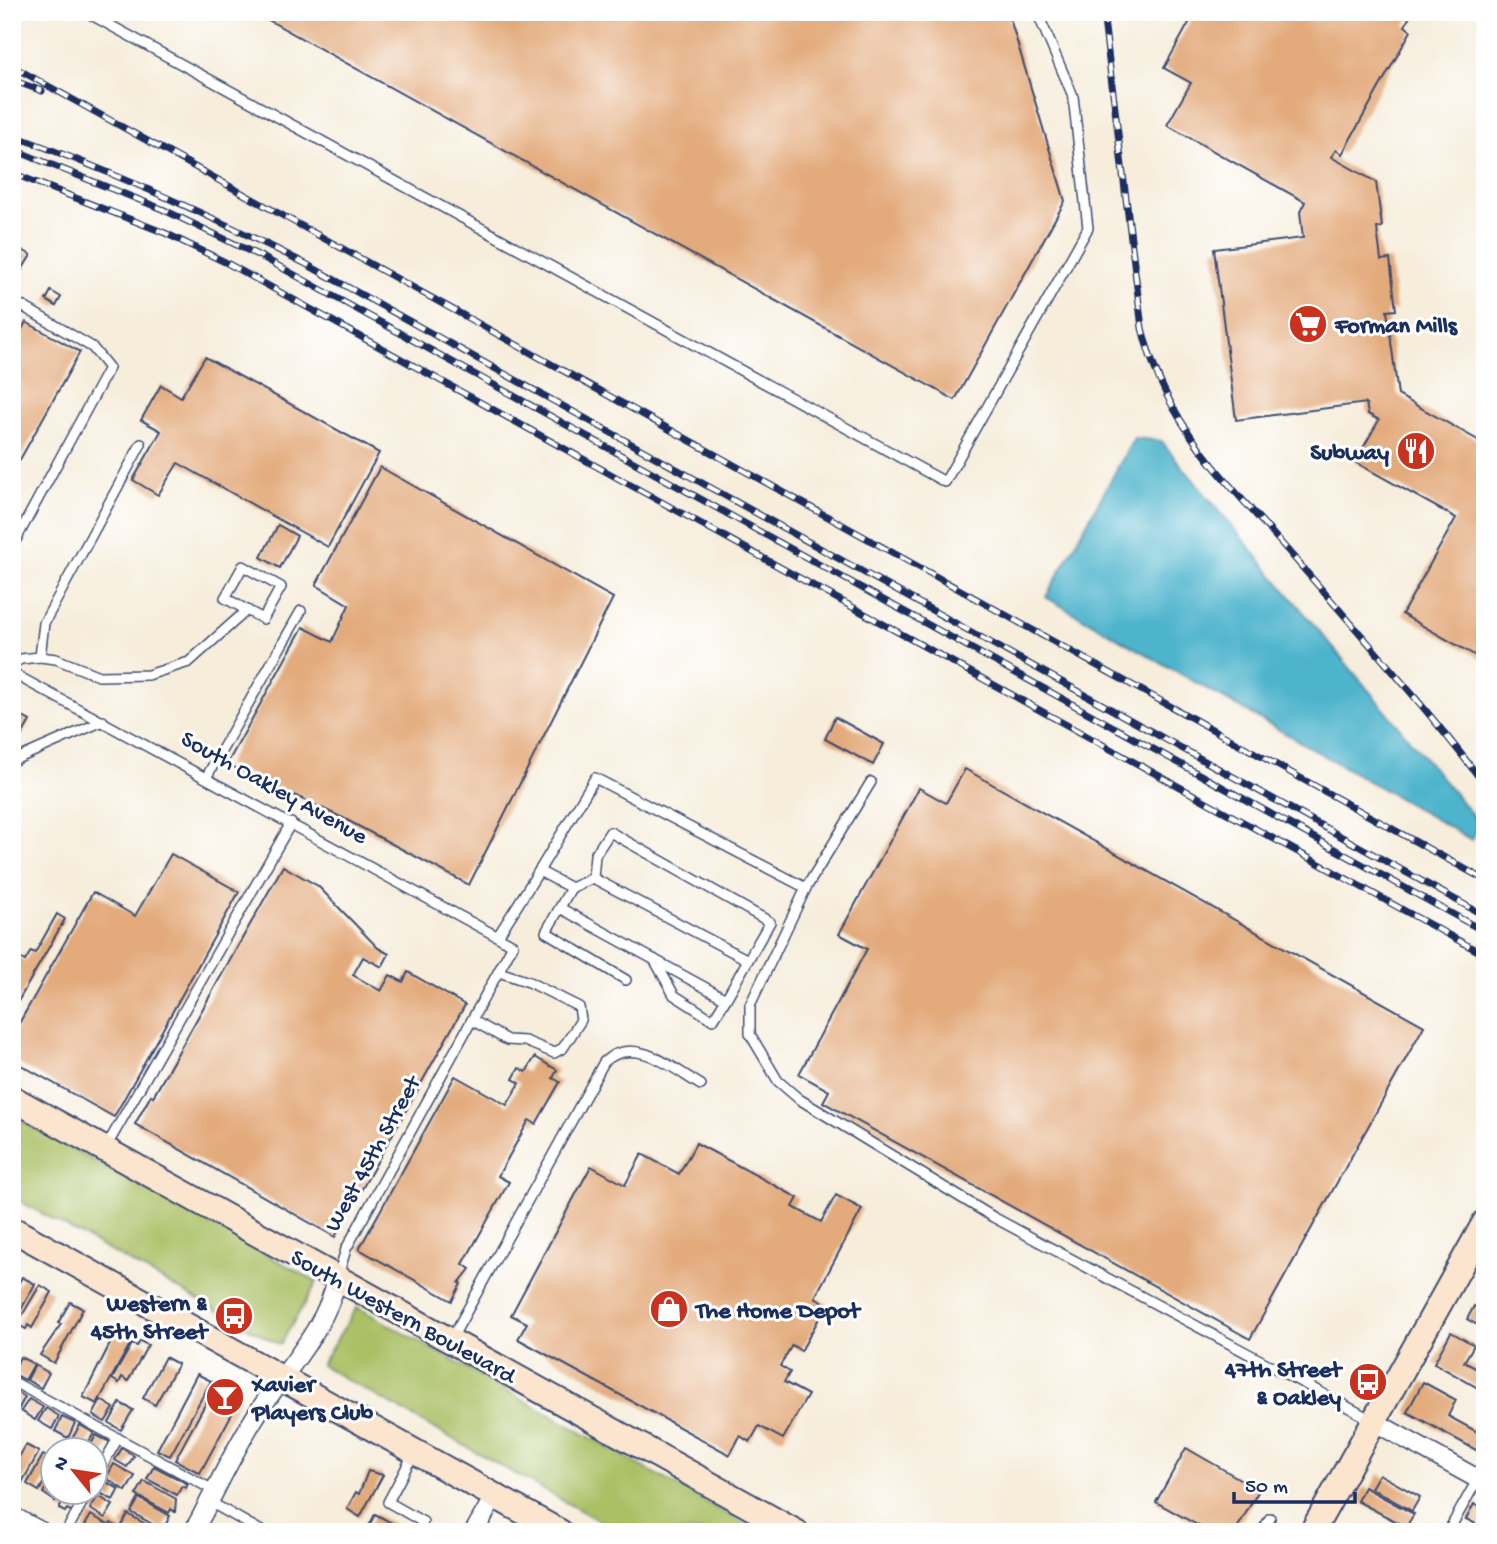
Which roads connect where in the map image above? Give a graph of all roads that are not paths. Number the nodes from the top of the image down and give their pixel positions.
1 (86, 12) edge
2 (1037, 12) edge
3 (17, 303) dead end
4 (141, 444) dead end
5 (12, 547) edge
6 (247, 610) junction
7 (301, 611) dead end
8 (40, 657) junction
9 (12, 664) edge
10 (12, 673) edge
11 (103, 721) junction
12 (12, 761) edge
13 (207, 776) junction
14 (871, 782) dead end
15 (291, 822) junction
16 (539, 871) junction
17 (593, 878) junction
18 (571, 888) junction
19 (806, 888) junction
20 (560, 908) junction
21 (498, 936) junction
22 (513, 945) joint
23 (654, 959) junction
24 (748, 960) junction
25 (499, 971) junction
26 (626, 980) dead end
27 (726, 999) junction
28 (472, 1020) junction
29 (702, 1085) dead end
30 (12, 1098) edge
31 (105, 1149) junction
32 (1485, 1222) edge
33 (12, 1229) edge
34 (337, 1278) junction
35 (451, 1341) junction
36 (285, 1380) junction
37 (12, 1381) edge
38 (1373, 1421) junction
39 (118, 1438) junction
40 (415, 1452) junction
41 (108, 1456) edge
42 (1482, 1476) edge
43 (495, 1495) junction
44 (213, 1497) junction
45 (80, 1506) edge
46 (12, 1516) edge
47 (1270, 1518) dead end
48 (42, 1532) edge
49 (66, 1532) edge
50 (193, 1532) edge
51 (263, 1532) edge
52 (418, 1532) edge
53 (474, 1532) edge
54 (561, 1532) edge
55 (796, 1532) edge
56 (1262, 1532) edge
57 (1312, 1532) edge
58 (1448, 1532) edge

1 - 2 lane
3 - 5 lane
4 - 8 lane
6 - 6 lane
6 - 8 lane
7 - 13 lane
8 - 9 lane
10 - 11 lane, South Oakley Avenue
11 - 12 lane
11 - 13 lane, South Oakley Avenue
13 - 15 lane, South Oakley Avenue
14 - 19 lane
15 - 21 lane, South Oakley Avenue
15 - 31 lane
16 - 18 lane
16 - 19 lane
16 - 21 lane
17 - 18 lane
17 - 24 lane
17 - 24 lane
18 - 20 lane
19 - 38 lane
20 - 23 lane
20 - 26 lane
21 - 22 lane, South Oakley Avenue
22 - 25 lane, West 45th Street
23 - 27 lane
23 - 27 lane
24 - 27 lane
25 - 28 lane, West 45th Street
25 - 28 lane
28 - 34 lane, West 45th Street
29 - 35 lane
30 - 31 main road, South Western Boulevard
31 - 34 main road, South Western Boulevard
32 - 38 main road
33 - 36 main road
34 - 35 main road, South Western Boulevard
34 - 36 street, West 45th Street
35 - 55 main road, South Western Boulevard
36 - 40 main road
36 - 44 street, West 45th Street
37 - 39 lane
38 - 42 street
38 - 57 main road
39 - 41 lane
39 - 44 lane
40 - 43 main road
40 - 52 lane
42 - 58 lane
43 - 53 street
43 - 54 main road
44 - 50 street, West 45th Street
44 - 51 lane
45 - 49 lane
46 - 48 street
47 - 56 lane

